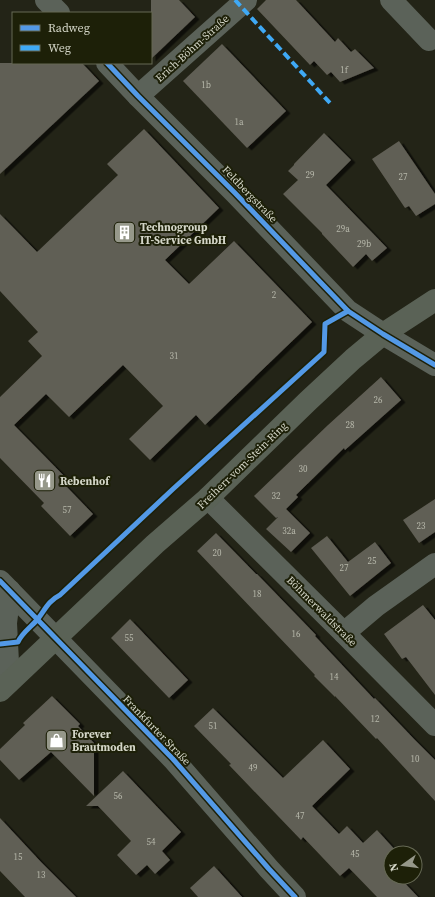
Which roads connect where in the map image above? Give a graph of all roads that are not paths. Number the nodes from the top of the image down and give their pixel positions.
1 (46, 0) edge
2 (246, 0) edge
3 (391, 0) edge
4 (58, 12) edge
5 (429, 40) dead end
6 (108, 64) edge
7 (138, 96) junction
8 (435, 300) edge
9 (383, 334) junction
10 (435, 365) edge
11 (208, 498) junction
12 (435, 564) edge
13 (5, 586) edge
14 (344, 633) junction
15 (56, 639) junction
16 (5, 687) edge
17 (435, 725) edge
18 (295, 897) edge

1 - 4 street
2 - 7 street, Erich-Böhm-Straße
3 - 5 street
6 - 7 street, Feldbergstraße
7 - 9 street, Feldbergstraße
8 - 9 main road, Freiherr-vom-Stein-Ring
9 - 10 street, Feldbergstraße
9 - 11 main road, Freiherr-vom-Stein-Ring
11 - 14 street, Böhmerwaldstraße
11 - 15 main road, Freiherr-vom-Stein-Ring
12 - 14 street
13 - 15 street, Frankfurter Straße
13 - 16 street
14 - 17 street, Böhmerwaldstraße
15 - 16 main road, Freiherr-vom-Stein-Ring
15 - 18 street, Frankfurter Straße

